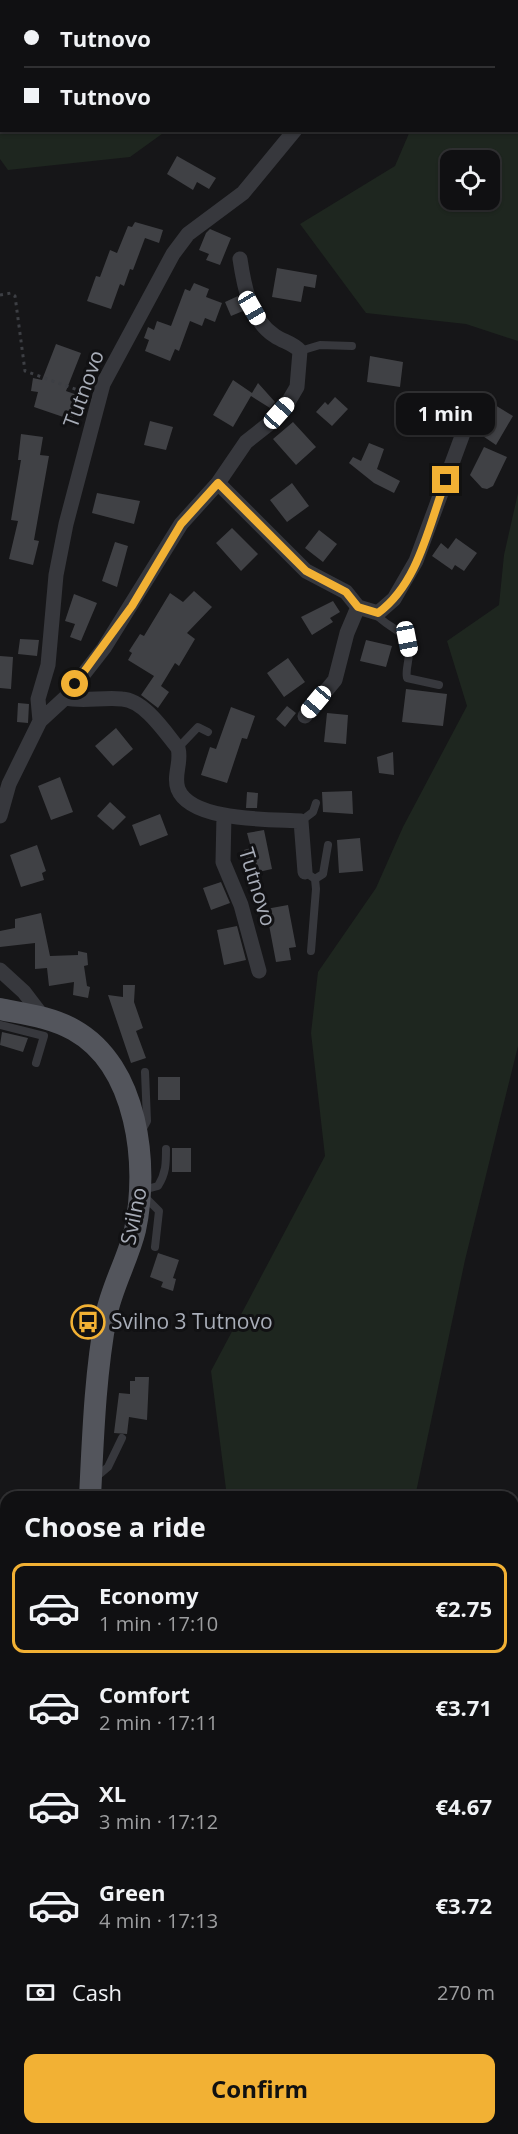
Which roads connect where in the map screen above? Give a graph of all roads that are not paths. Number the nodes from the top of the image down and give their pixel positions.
1 (293, 132) edge
2 (240, 259) dead end
3 (352, 346) dead end
4 (300, 351) junction
5 (465, 428) dead end
6 (218, 483) junction
7 (358, 607) junction
8 (373, 611) junction
9 (439, 685) dead end
10 (64, 698) junction
11 (305, 716) dead end
12 (40, 721) junction
13 (208, 732) dead end
14 (178, 748) junction
15 (316, 803) dead end
16 (224, 815) junction
17 (0, 816) edge
18 (301, 821) junction
19 (328, 844) dead end
20 (310, 876) junction
21 (311, 951) dead end
22 (0, 970) edge
23 (259, 971) dead end
24 (0, 1009) edge
25 (43, 1017) junction
26 (0, 1026) edge
27 (36, 1063) dead end
28 (145, 1072) dead end
29 (138, 1139) junction
30 (166, 1149) dead end
31 (142, 1192) junction
32 (155, 1246) dead end
33 (122, 1438) dead end
34 (91, 1489) edge

1 - 12 street, Tutnovo
2 - 4 street
3 - 4 lane
4 - 6 street, Tutnovo
5 - 8 street
6 - 7 street
6 - 10 street, Tutnovo
7 - 8 street
7 - 11 street
8 - 9 lane
10 - 12 street, Tutnovo
10 - 14 street
12 - 17 street, Tutnovo
13 - 14 lane
14 - 16 street, Tutnovo
15 - 18 lane
16 - 18 street, Tutnovo
16 - 23 street, Tutnovo
18 - 20 street
19 - 20 lane
20 - 21 lane
22 - 25 street
24 - 25 main road, Svilno
25 - 29 main road, Svilno
26 - 27 lane
28 - 29 lane
29 - 31 main road, Svilno
30 - 31 lane
31 - 32 lane
31 - 34 main road, Svilno
33 - 34 lane

